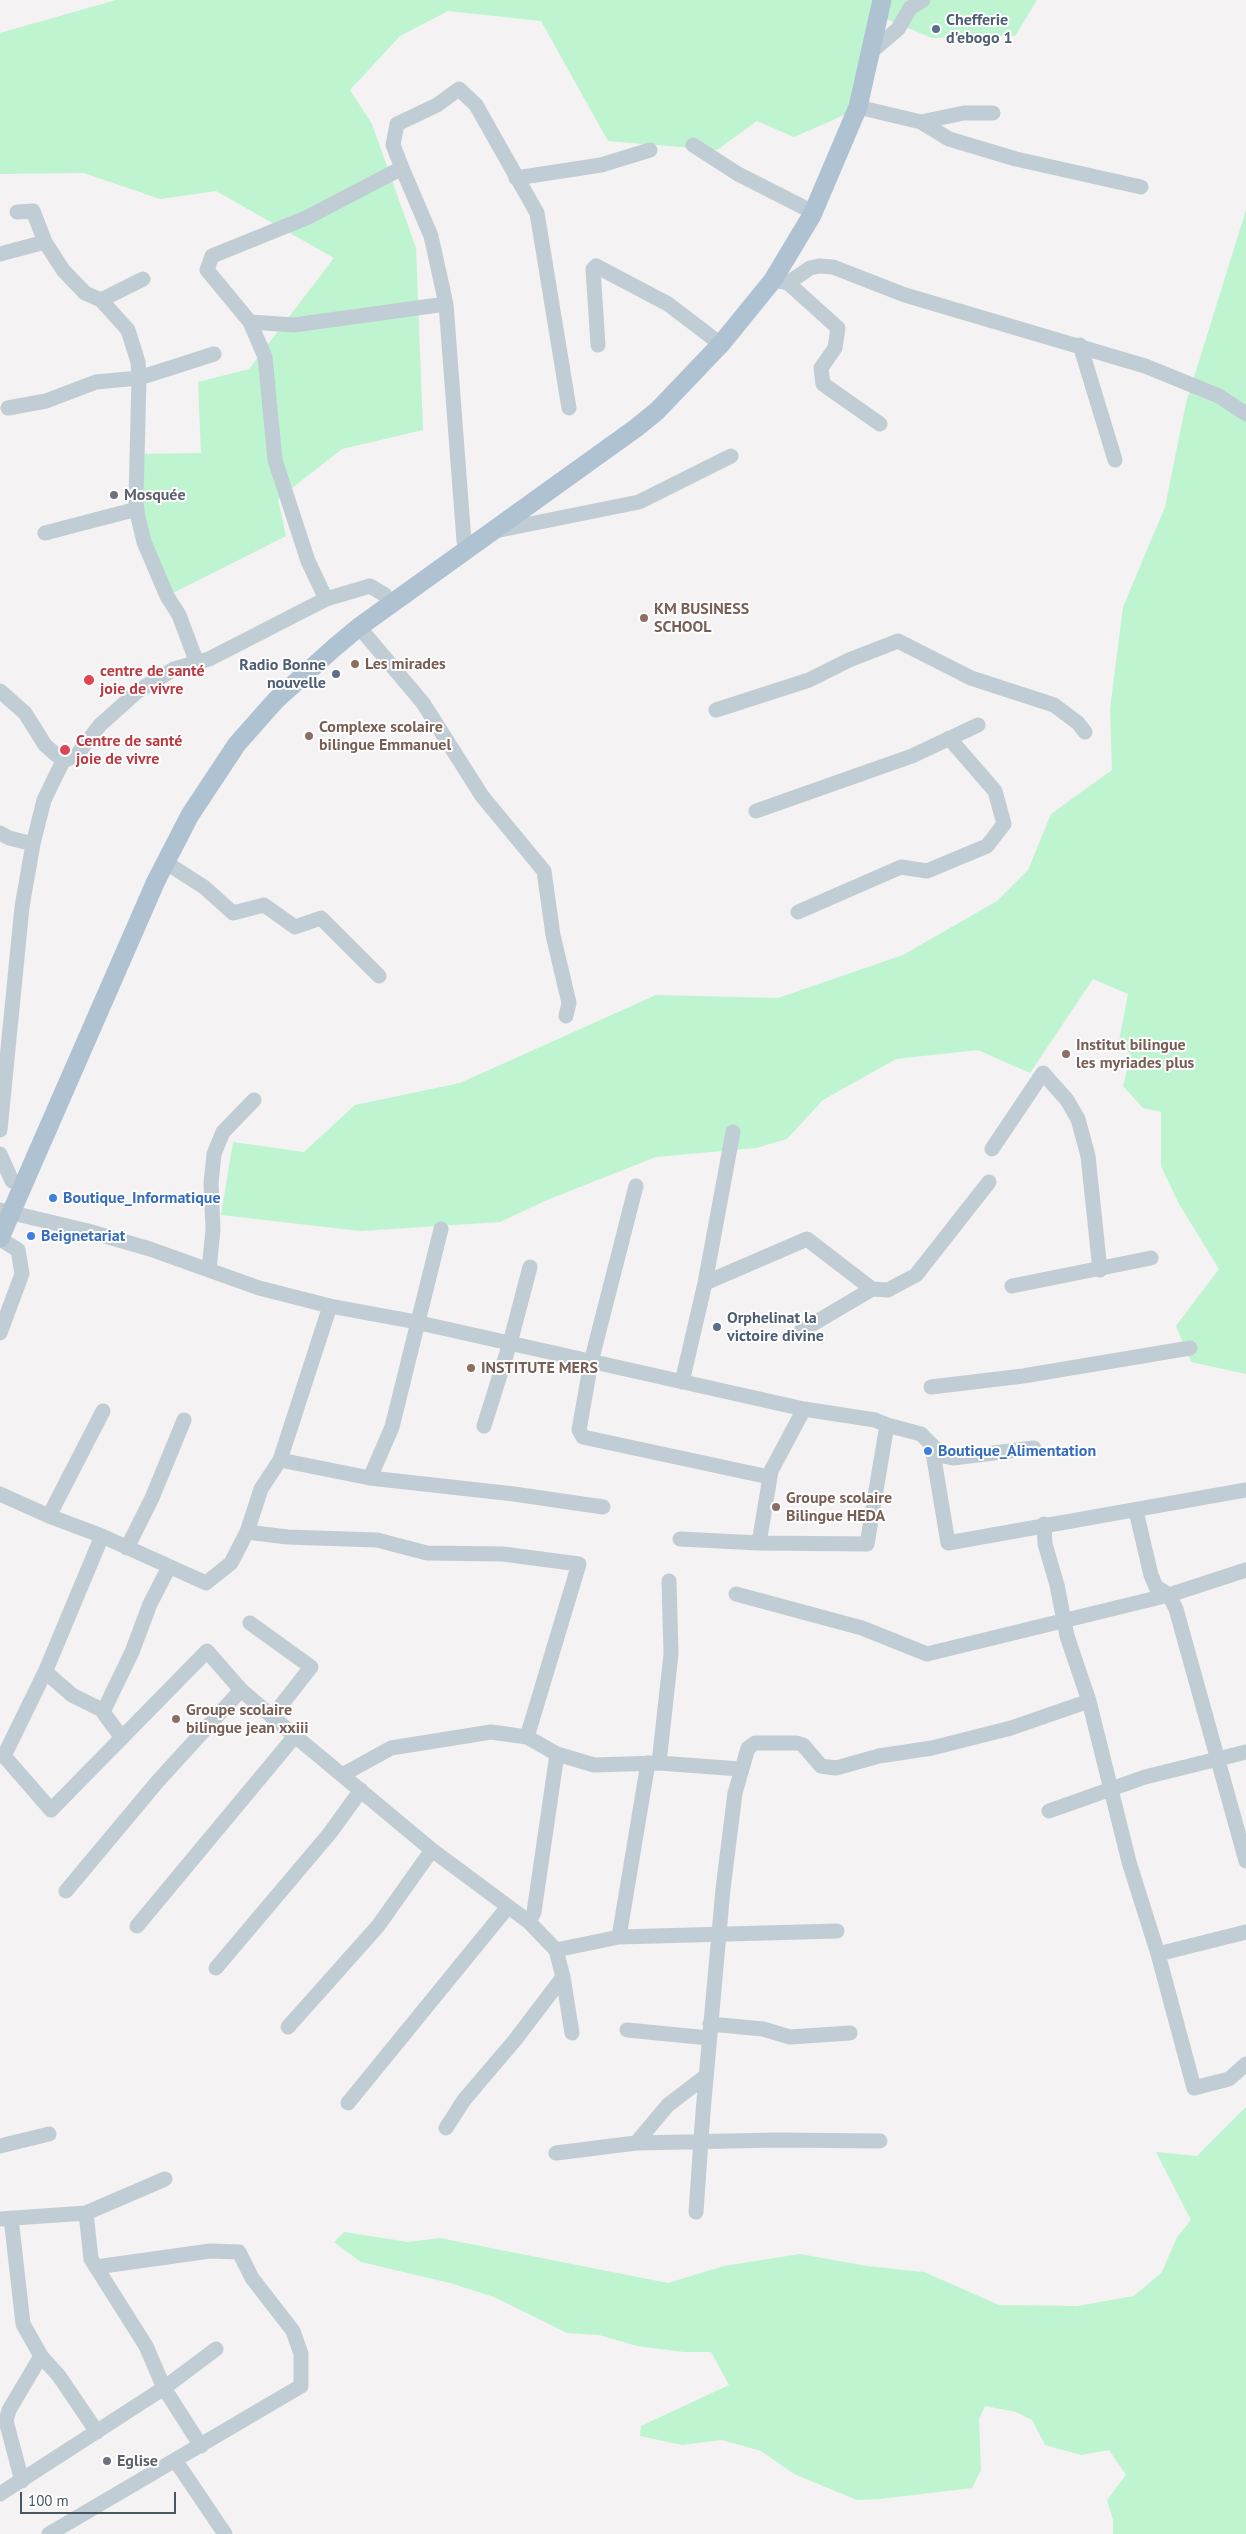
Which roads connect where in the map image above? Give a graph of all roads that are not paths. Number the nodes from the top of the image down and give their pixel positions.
1 (872, 0) edge
2 (882, 0) edge
3 (923, 0) edge
4 (872, 51) junction
5 (858, 107) junction
6 (993, 114) dead end
7 (921, 122) junction
8 (694, 145) dead end
9 (650, 150) dead end
10 (402, 168) junction
11 (516, 178) junction
12 (1141, 187) dead end
13 (803, 208) junction
14 (17, 212) dead end
15 (45, 242) junction
16 (0, 254) edge
17 (143, 279) dead end
18 (781, 281) junction
19 (101, 300) junction
20 (446, 304) junction
21 (250, 322) junction
22 (714, 339) junction
23 (598, 345) dead end
24 (1080, 346) junction
25 (214, 354) dead end
26 (139, 378) junction
27 (8, 408) dead end
28 (570, 408) dead end
29 (1246, 414) edge
30 (880, 424) dead end
31 (731, 456) dead end
32 (1114, 460) dead end
33 (531, 498) junction
34 (137, 509) junction
35 (494, 531) junction
36 (45, 533) dead end
37 (464, 541) junction
38 (385, 595) junction
39 (326, 599) junction
40 (359, 627) junction
41 (197, 663) junction
42 (0, 692) edge
43 (716, 710) dead end
44 (978, 724) dead end
45 (1085, 732) dead end
46 (950, 738) junction
47 (63, 761) junction
48 (756, 811) dead end
49 (0, 833) edge
50 (33, 844) junction
51 (166, 862) junction
52 (798, 912) dead end
53 (379, 976) dead end
54 (7, 987) edge
55 (566, 1016) dead end
56 (254, 1100) dead end
57 (0, 1130) edge
58 (734, 1132) dead end
59 (992, 1149) dead end
60 (0, 1154) edge
61 (12, 1181) junction
62 (989, 1182) dead end
63 (636, 1186) dead end
64 (4, 1211) edge
65 (441, 1229) dead end
66 (0, 1239) edge
67 (1151, 1258) dead end
68 (530, 1267) dead end
69 (209, 1269) junction
70 (1100, 1270) junction
71 (705, 1282) junction
72 (1012, 1286) dead end
73 (872, 1289) junction
74 (330, 1306) junction
75 (418, 1323) junction
76 (801, 1331) dead end
77 (0, 1333) edge
78 (510, 1344) junction
79 (1190, 1348) dead end
80 (591, 1362) junction
81 (682, 1382) junction
82 (931, 1387) dead end
83 (804, 1409) junction
84 (103, 1411) dead end
85 (184, 1420) dead end
86 (887, 1425) junction
87 (484, 1426) dead end
88 (932, 1447) junction
89 (1034, 1448) dead end
90 (280, 1460) junction
91 (769, 1477) junction
92 (370, 1478) junction
93 (1246, 1490) edge
94 (0, 1494) edge
95 (602, 1507) dead end
96 (1136, 1511) junction
97 (49, 1516) junction
98 (1044, 1524) junction
99 (247, 1532) junction
100 (102, 1536) junction
101 (680, 1539) dead end
102 (759, 1544) junction
103 (127, 1548) junction
104 (169, 1567) junction
105 (1246, 1570) edge
106 (669, 1581) dead end
107 (736, 1594) dead end
108 (1169, 1595) junction
109 (1064, 1621) junction
110 (250, 1624) dead end
111 (46, 1670) junction
112 (241, 1690) junction
113 (1089, 1701) junction
114 (104, 1711) junction
115 (272, 1717) junction
116 (295, 1736) junction
117 (526, 1737) junction
118 (122, 1738) junction
119 (1246, 1752) edge
120 (557, 1754) junction
121 (1217, 1758) junction
122 (654, 1763) junction
123 (740, 1770) junction
124 (342, 1775) junction
125 (1112, 1788) junction
126 (362, 1790) junction
127 (1050, 1811) dead end
128 (432, 1850) junction
129 (1246, 1861) edge
130 (66, 1890) dead end
131 (507, 1908) junction
132 (529, 1922) junction
133 (137, 1926) dead end
134 (837, 1931) dead end
135 (1246, 1932) edge
136 (718, 1933) junction
137 (619, 1937) junction
138 (556, 1950) junction
139 (1158, 1954) junction
140 (216, 1968) dead end
141 (563, 1977) junction
142 (288, 2027) dead end
143 (626, 2030) dead end
144 (710, 2031) junction
145 (850, 2032) dead end
146 (572, 2033) dead end
147 (1246, 2064) edge
148 (706, 2076) junction
149 (348, 2103) dead end
150 (446, 2128) dead end
151 (49, 2134) dead end
152 (880, 2141) dead end
153 (702, 2142) junction
154 (636, 2143) junction
155 (0, 2146) edge
156 (556, 2153) dead end
157 (165, 2179) dead end
158 (696, 2212) dead end
159 (86, 2213) junction
160 (5, 2219) edge
161 (96, 2267) junction
162 (216, 2349) dead end
163 (41, 2356) junction
164 (164, 2388) junction
165 (97, 2432) junction
166 (201, 2446) junction
167 (175, 2460) junction
168 (22, 2481) junction
169 (0, 2494) edge
170 (49, 2534) edge
171 (225, 2534) edge

1 - 13 main road
2 - 4 main road
3 - 4 street
4 - 5 main road
5 - 7 street
5 - 18 main road
6 - 7 street
7 - 12 street
8 - 13 street
9 - 11 street
10 - 11 street
10 - 20 street
10 - 21 street
11 - 28 street
13 - 22 main road
14 - 15 street
15 - 16 street
15 - 19 street
17 - 19 street
18 - 24 street
18 - 30 street
18 - 33 main road
19 - 26 street
20 - 21 street
20 - 37 street
21 - 39 street
22 - 23 street
22 - 33 main road
24 - 29 street
24 - 32 street
25 - 26 street
26 - 27 street
26 - 34 street
31 - 35 street
33 - 35 main road
33 - 37 main road
34 - 36 street
34 - 41 street
35 - 40 main road
37 - 38 main road
38 - 39 street
38 - 61 main road
39 - 41 street
40 - 51 main road
40 - 55 street
41 - 47 street
42 - 47 street
43 - 45 street
44 - 46 street
46 - 48 street
46 - 52 street
47 - 50 street
49 - 50 street
50 - 54 street
51 - 53 street
51 - 64 main road
54 - 57 street
56 - 69 street
58 - 71 street
59 - 70 street
60 - 61 street
61 - 64 main road
62 - 73 street
63 - 80 street
64 - 66 main road
64 - 69 street
65 - 75 street
66 - 77 street
67 - 70 street
68 - 78 street
69 - 74 street
70 - 72 street
71 - 73 street
71 - 81 street
73 - 76 street
74 - 75 street
74 - 90 street
75 - 78 street
75 - 92 street
78 - 80 street
78 - 87 street
79 - 82 street
80 - 81 street
80 - 91 street
81 - 83 street
83 - 86 street
83 - 91 street
84 - 97 street
85 - 103 street
86 - 88 street
86 - 102 street
88 - 89 street
88 - 98 street
90 - 92 street
90 - 99 street
91 - 102 street
92 - 95 street
93 - 96 street
94 - 97 street
96 - 98 street
96 - 108 street
97 - 100 street
98 - 109 street
99 - 104 street
99 - 117 street
100 - 103 street
100 - 111 street
101 - 102 street
103 - 104 street
104 - 114 street
105 - 108 street
106 - 122 street
107 - 109 street
108 - 109 street
108 - 121 street
109 - 113 street
110 - 115 street
111 - 114 street
111 - 118 street
112 - 115 street
112 - 118 street
112 - 130 street
113 - 123 street
113 - 125 street
114 - 118 street
115 - 116 street
116 - 124 street
116 - 133 street
117 - 120 street
117 - 124 street
119 - 121 street
120 - 122 street
120 - 132 street
121 - 125 street
121 - 129 street
122 - 123 street
122 - 137 street
123 - 136 street
124 - 126 street
125 - 127 street
125 - 139 street
126 - 128 street
126 - 140 street
128 - 131 street
128 - 142 street
131 - 132 street
131 - 149 street
132 - 138 street
134 - 136 street
135 - 139 street
136 - 137 street
136 - 144 street
137 - 138 street
138 - 141 street
139 - 147 street
141 - 146 street
141 - 150 street
143 - 144 street
144 - 145 street
144 - 148 street
148 - 153 street
148 - 154 street
151 - 155 street
152 - 153 street
153 - 154 street
153 - 158 street
154 - 156 street
157 - 159 street
159 - 160 street
159 - 161 street
160 - 163 street
161 - 164 street
161 - 166 street
162 - 164 street
163 - 165 street
163 - 168 street
164 - 165 street
164 - 166 street
165 - 168 street
166 - 167 street
167 - 170 street
167 - 171 street
168 - 169 street

